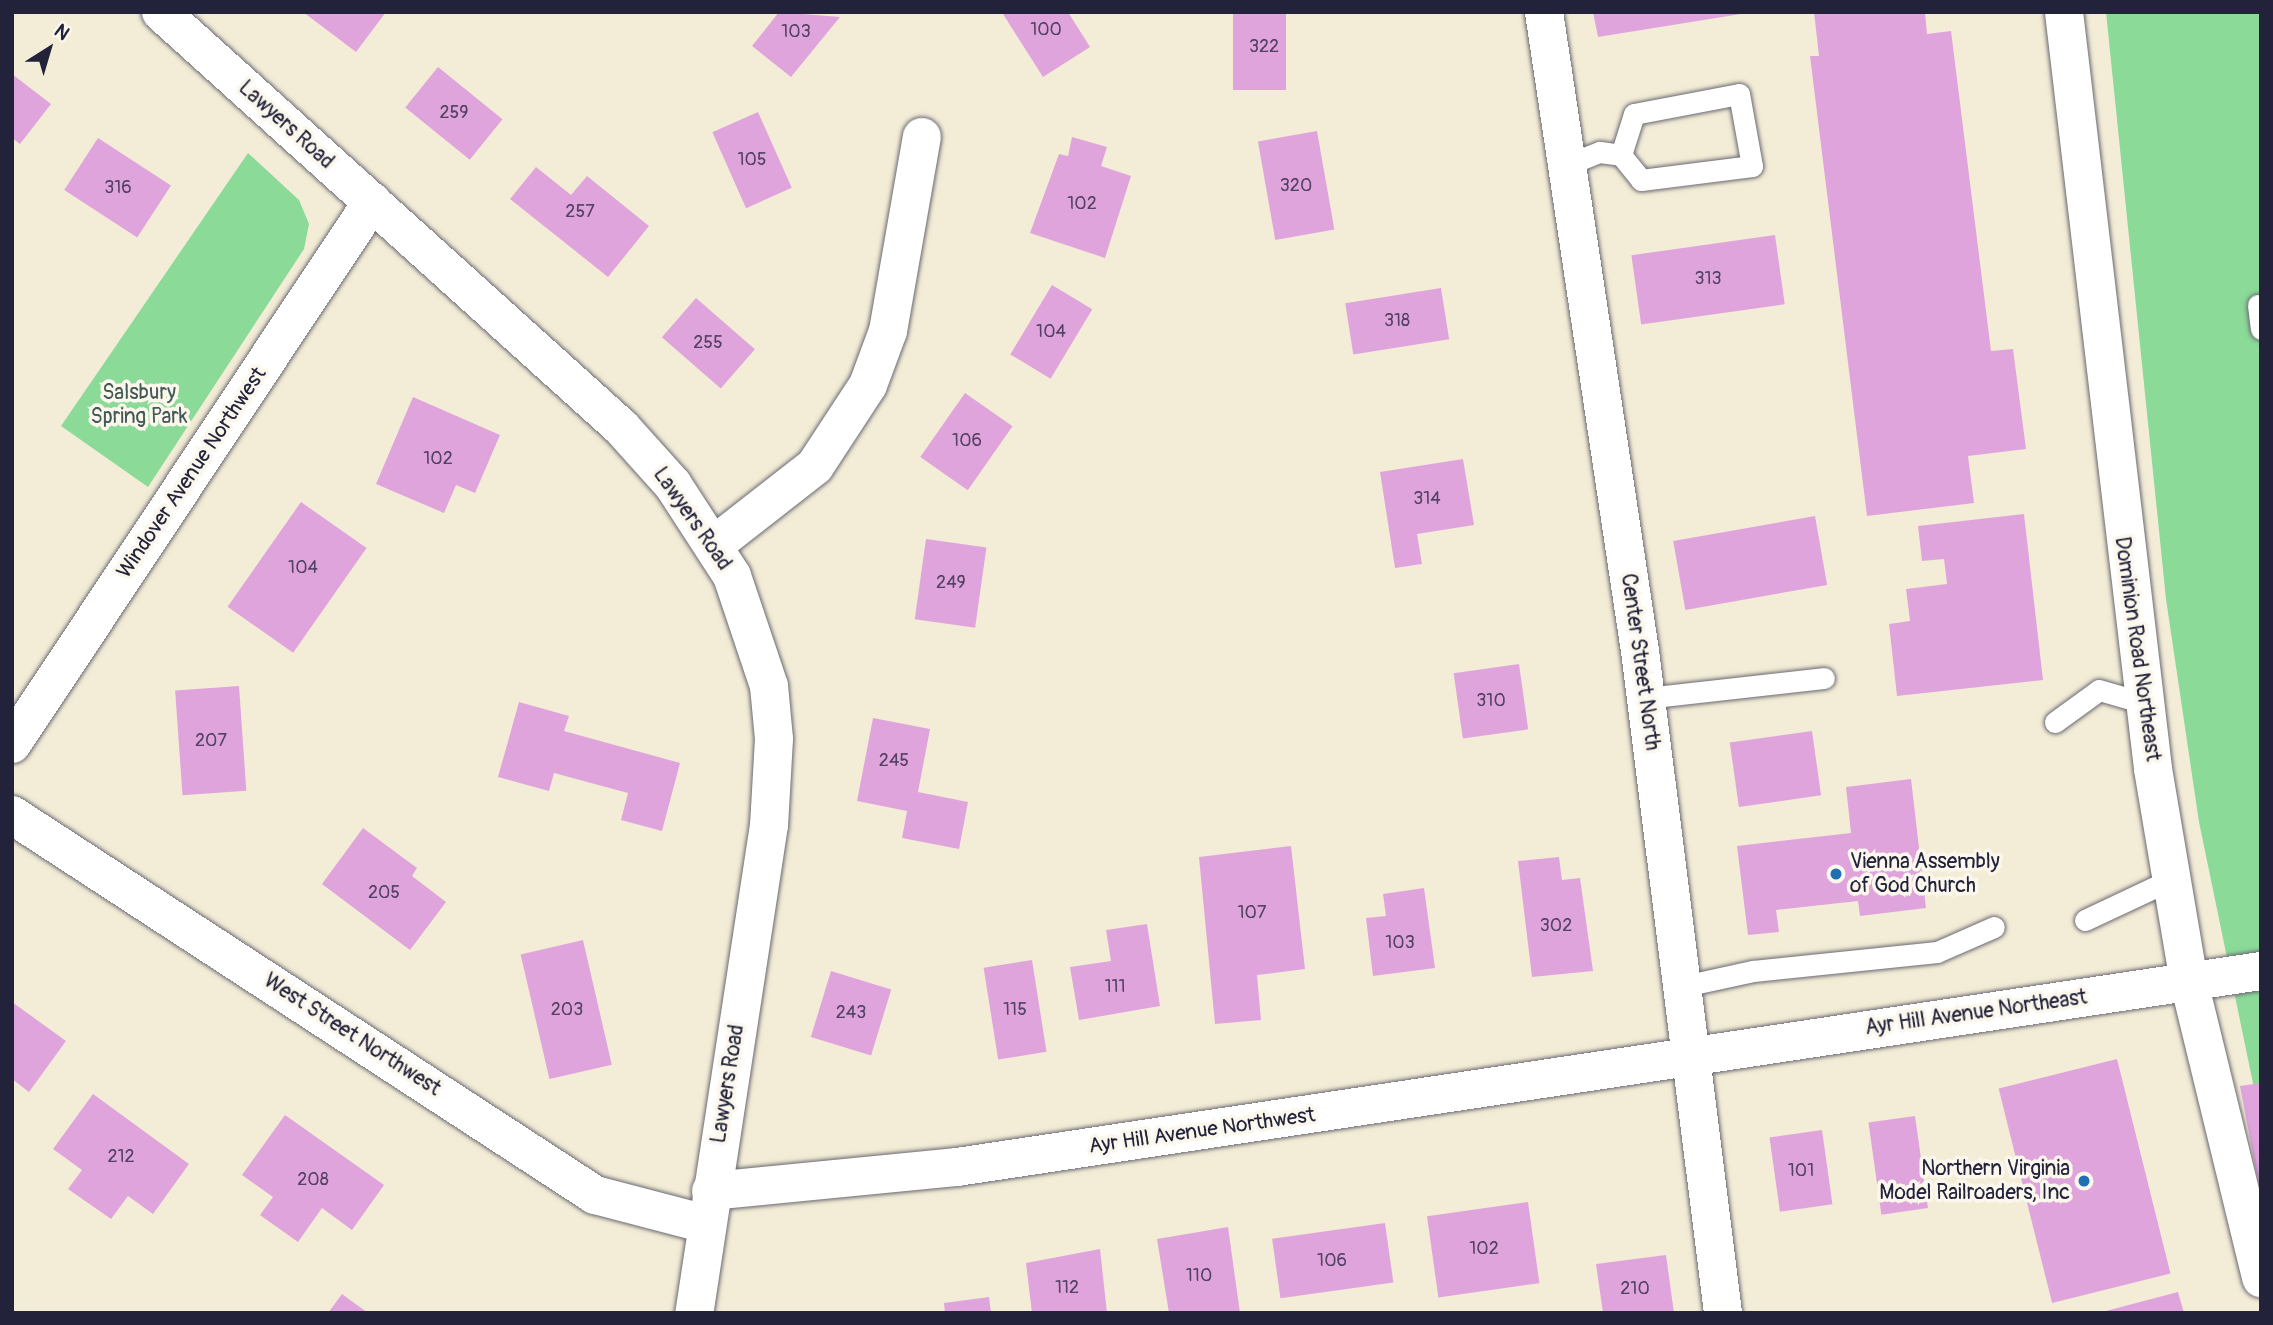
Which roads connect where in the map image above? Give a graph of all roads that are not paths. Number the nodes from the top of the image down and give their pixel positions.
1 (161, 12) edge
2 (1544, 12) edge
3 (2064, 12) edge
4 (922, 137) dead end
5 (1621, 155) junction
6 (1567, 165) junction
7 (372, 202) junction
8 (2258, 305) dead end
9 (2261, 329) edge
10 (714, 545) junction
11 (1824, 678) dead end
12 (1646, 698) junction
13 (2144, 703) junction
14 (2055, 722) dead end
15 (12, 744) edge
16 (12, 815) edge
17 (2172, 879) junction
18 (2085, 919) dead end
19 (1994, 927) dead end
20 (2261, 971) edge
21 (2189, 982) junction
22 (1684, 986) junction
23 (1691, 1058) junction
24 (709, 1208) junction
25 (2261, 1278) edge
26 (694, 1313) edge
27 (1723, 1313) edge

1 - 7 street, Lawyers Road
2 - 6 street, Center Street North
3 - 13 street, Dominion Road Northeast
4 - 10 street
5 - 5 lane
5 - 6 lane
6 - 12 street, Center Street North
7 - 10 street, Lawyers Road
7 - 15 street, Windover Avenue Northwest
8 - 9 lane
10 - 24 street, Lawyers Road
11 - 12 lane
12 - 22 street, Center Street North
13 - 14 lane
13 - 17 street, Dominion Road Northeast
16 - 24 street, West Street Northwest
17 - 18 lane
17 - 21 street, Dominion Road Northeast
19 - 22 lane
20 - 21 street, Ayr Hill Avenue Northeast
21 - 23 street, Ayr Hill Avenue Northeast
21 - 25 street, Dominion Road Northeast
22 - 23 street, Center Street North
23 - 24 street, Ayr Hill Avenue Northwest
23 - 27 street, Center Street North
24 - 26 street, Lawyers Road

